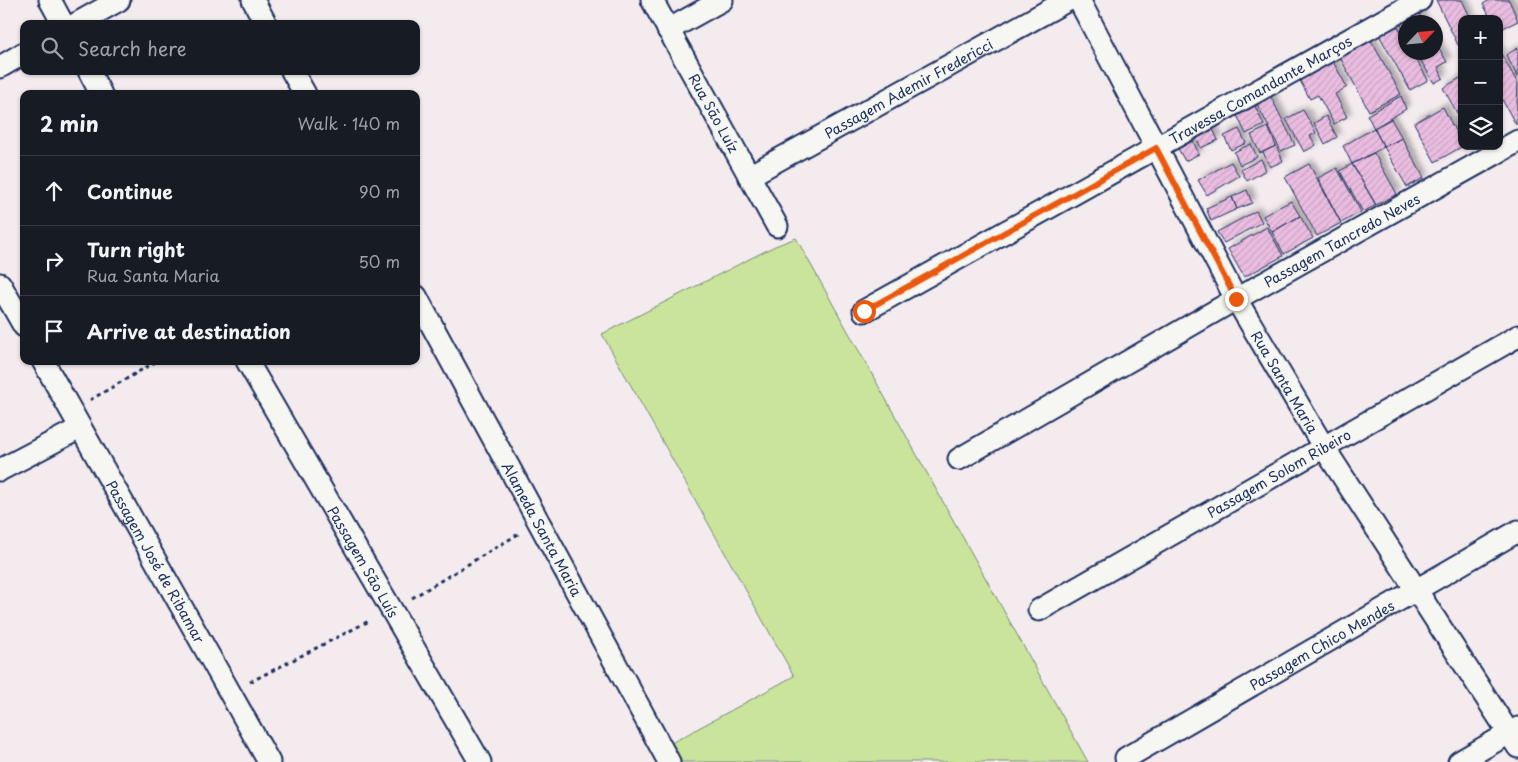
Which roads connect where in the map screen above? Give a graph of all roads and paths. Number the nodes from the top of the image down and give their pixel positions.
1 (50, 0) edge
2 (119, 0) edge
3 (253, 0) edge
4 (652, 0) edge
5 (722, 0) edge
6 (1068, 0) edge
7 (1079, 0) edge
8 (1420, 0) edge
9 (61, 20) edge
10 (83, 20) edge
11 (264, 20) edge
12 (668, 30) junction
13 (20, 55) edge
14 (0, 67) edge
15 (91, 75) edge
16 (294, 75) edge
17 (99, 90) edge
18 (303, 90) edge
19 (1518, 141) edge
20 (1156, 148) junction
21 (749, 176) junction
22 (776, 226) dead end
23 (0, 284) edge
24 (1236, 299) junction
25 (420, 303) edge
26 (864, 311) dead end
27 (20, 319) edge
28 (1518, 336) edge
29 (45, 365) edge
30 (151, 365) edge
31 (249, 365) edge
32 (75, 419) junction
33 (1323, 446) junction
34 (959, 459) dead end
35 (0, 470) edge
36 (1518, 532) edge
37 (1416, 590) junction
38 (1040, 610) dead end
39 (1515, 736) edge
40 (1126, 758) dead end
41 (269, 762) edge
42 (480, 762) edge
43 (670, 762) edge
44 (1459, 762) edge

1 - 9 street
2 - 10 street
3 - 11 street
4 - 12 street, Rua São Luíz
5 - 12 street
6 - 21 street, Passagem Ademir Fredericci
7 - 20 street, Rua Santa Maria
8 - 20 street, Travessa Comandante Marços
12 - 21 street, Rua São Luíz
13 - 14 street
15 - 17 street
16 - 18 street
19 - 24 street, Passagem Tancredo Neves
20 - 24 street, Rua Santa Maria
20 - 26 street, Travessa Comandante Marços
21 - 22 street, Rua São Luíz
23 - 27 street
24 - 33 street, Rua Santa Maria
24 - 34 street, Passagem Tancredo Neves
25 - 43 street, Alameda Santa Maria
28 - 33 street, Passagem Solom Ribeiro
29 - 32 street, Passagem José de Ribamar
30 - 32 path
31 - 42 street, Passagem São Luís
32 - 35 street
32 - 41 street, Passagem José de Ribamar
33 - 37 street, Rua Santa Maria
33 - 38 street, Passagem Solom Ribeiro
36 - 37 street, Passagem Chico Mendes
37 - 39 street, Rua Santa Maria
37 - 40 street, Passagem Chico Mendes
39 - 44 street

